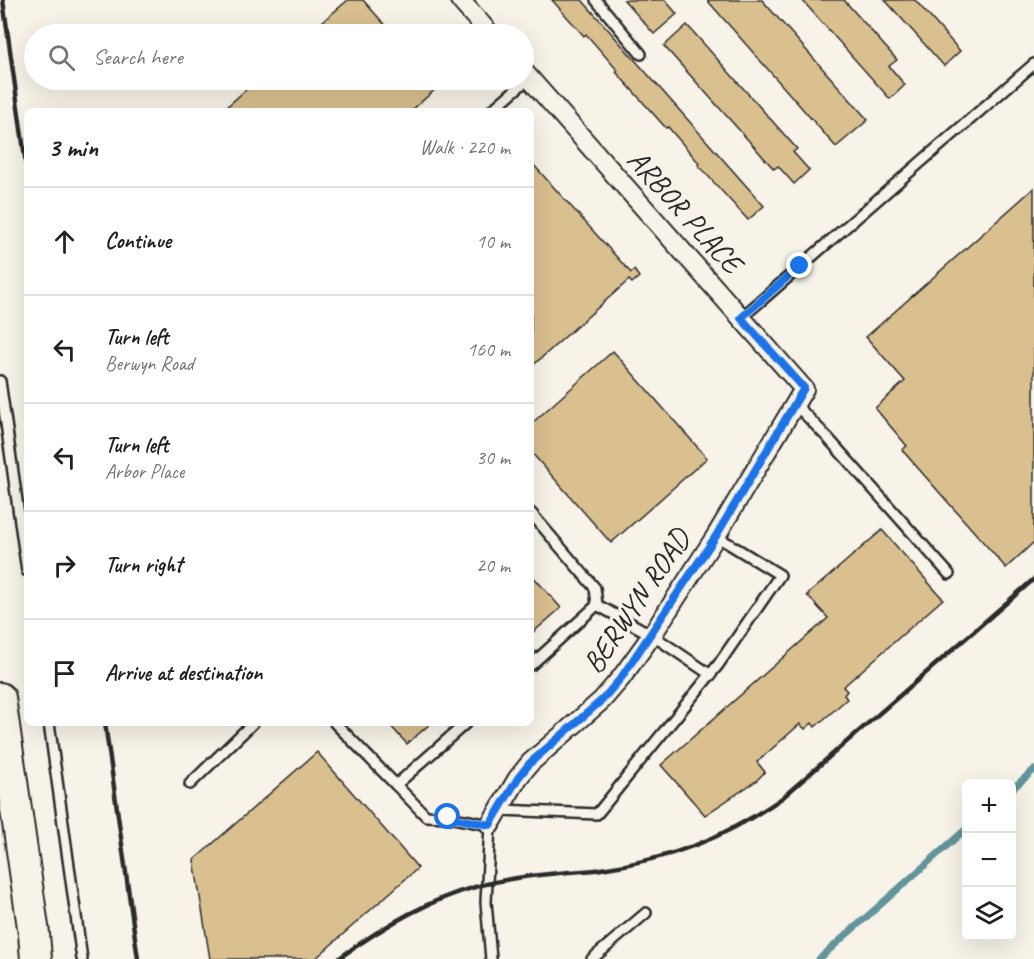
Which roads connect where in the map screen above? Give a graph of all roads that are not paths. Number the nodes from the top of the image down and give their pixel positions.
1 (460, 0) edge
2 (596, 0) edge
3 (481, 24) edge
4 (641, 54) dead end
5 (1034, 64) edge
6 (534, 84) edge
7 (511, 90) edge
8 (494, 108) edge
9 (741, 318) junction
10 (0, 381) edge
11 (800, 396) junction
12 (10, 454) junction
13 (0, 457) edge
14 (534, 517) edge
15 (716, 536) junction
16 (24, 550) edge
17 (949, 574) dead end
18 (597, 605) junction
19 (651, 635) junction
20 (534, 661) edge
21 (711, 675) junction
22 (0, 698) edge
23 (49, 726) edge
24 (250, 726) edge
25 (338, 726) edge
26 (463, 726) edge
27 (190, 784) dead end
28 (396, 785) junction
29 (495, 817) junction
30 (646, 913) dead end
31 (36, 959) edge
32 (82, 959) edge
33 (491, 959) edge
34 (592, 959) edge

1 - 3 street
2 - 4 lane
5 - 9 lane
6 - 9 street, ARBOR PLACE
7 - 8 lane
9 - 11 street, ARBOR PLACE
10 - 12 lane
11 - 15 street, BERWYN ROAD
11 - 17 lane
12 - 13 lane
12 - 16 lane
14 - 18 lane
15 - 19 street, BERWYN ROAD
15 - 21 lane
18 - 19 lane
18 - 20 lane
19 - 21 lane
19 - 29 street, BERWYN ROAD
21 - 29 lane
22 - 31 main road
23 - 32 lane
24 - 27 lane
25 - 28 lane
26 - 28 lane
28 - 29 lane
29 - 33 lane
30 - 34 lane

